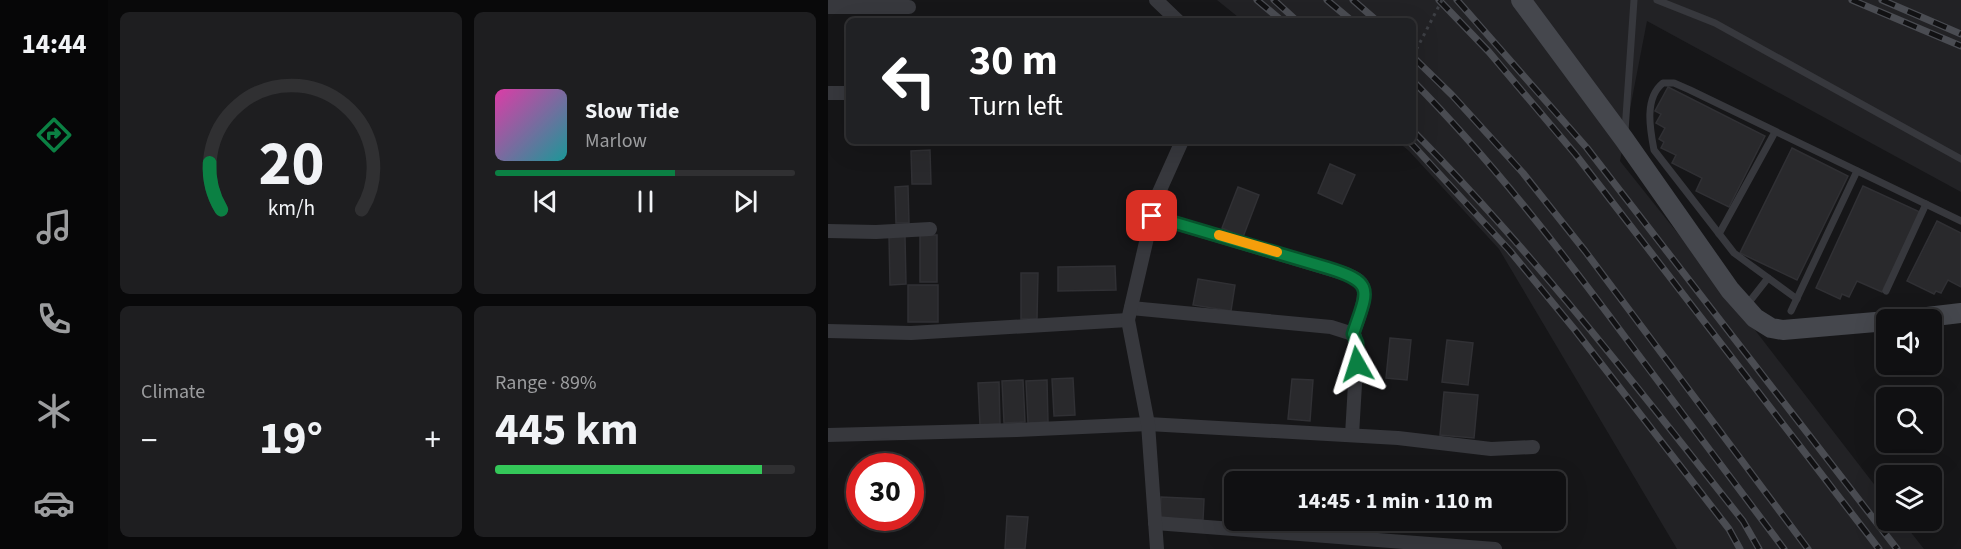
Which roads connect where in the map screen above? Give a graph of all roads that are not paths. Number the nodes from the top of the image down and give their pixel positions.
1 (1156, 0) edge
2 (1521, 0) edge
3 (1634, 0) edge
4 (1657, 0) edge
5 (828, 7) edge
6 (909, 7) dead end
7 (1175, 18) edge
8 (828, 93) edge
9 (846, 93) edge
10 (1775, 132) junction
11 (1624, 139) junction
12 (1181, 144) edge
13 (1961, 159) edge
14 (1857, 171) junction
15 (1926, 204) junction
16 (1152, 216) junction
17 (1961, 221) edge
18 (930, 229) dead end
19 (828, 231) edge
20 (1719, 234) junction
21 (1768, 278) junction
22 (1886, 291) dead end
23 (1797, 299) junction
24 (1745, 307) junction
25 (1791, 311) dead end
26 (1961, 313) edge
27 (1130, 314) junction
28 (1942, 315) edge
29 (1876, 322) edge
30 (828, 331) edge
31 (1353, 334) junction
32 (1148, 424) junction
33 (828, 435) edge
34 (1352, 435) junction
35 (1533, 447) dead end
36 (1155, 523) junction
37 (1418, 547) edge
38 (1157, 549) edge
39 (1495, 549) edge

1 - 7 street
2 - 11 street
3 - 11 lane
4 - 13 lane
5 - 6 street
8 - 9 street
10 - 14 lane
10 - 20 lane
10 - 20 lane
11 - 24 street
12 - 16 street
14 - 15 lane
14 - 23 lane
15 - 17 lane
15 - 22 lane
16 - 27 street
16 - 31 street
18 - 19 street
20 - 21 lane
21 - 23 lane
21 - 24 lane
23 - 25 lane
24 - 29 street
26 - 28 street
27 - 30 street
27 - 31 street
27 - 32 street
31 - 34 street
32 - 33 street
32 - 34 street
32 - 36 street
34 - 35 street
36 - 37 street
36 - 38 street
37 - 39 street

